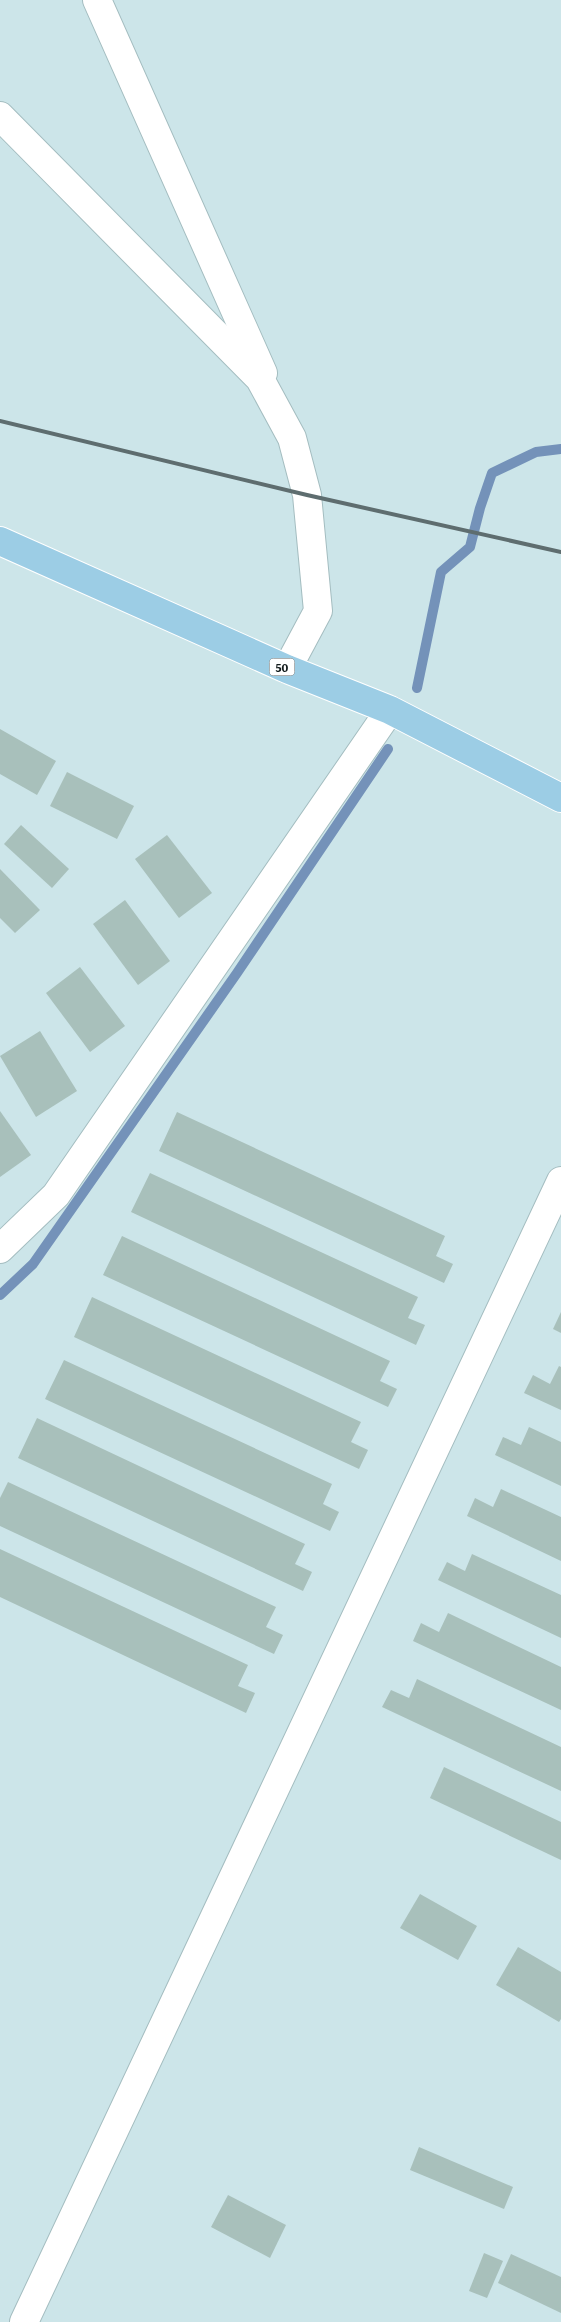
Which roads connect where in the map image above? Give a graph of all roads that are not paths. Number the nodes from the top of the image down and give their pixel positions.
1 (97, 0) edge
2 (0, 116) edge
3 (292, 438) junction
4 (0, 542) edge
5 (287, 669) junction
6 (390, 710) junction
7 (561, 798) edge
8 (561, 1181) edge
9 (0, 1249) edge
10 (24, 2322) edge

1 - 3 street
2 - 3 street
3 - 5 street
4 - 5 main road, 50
5 - 6 main road, 50
6 - 7 main road, 50
6 - 9 street
8 - 10 street

